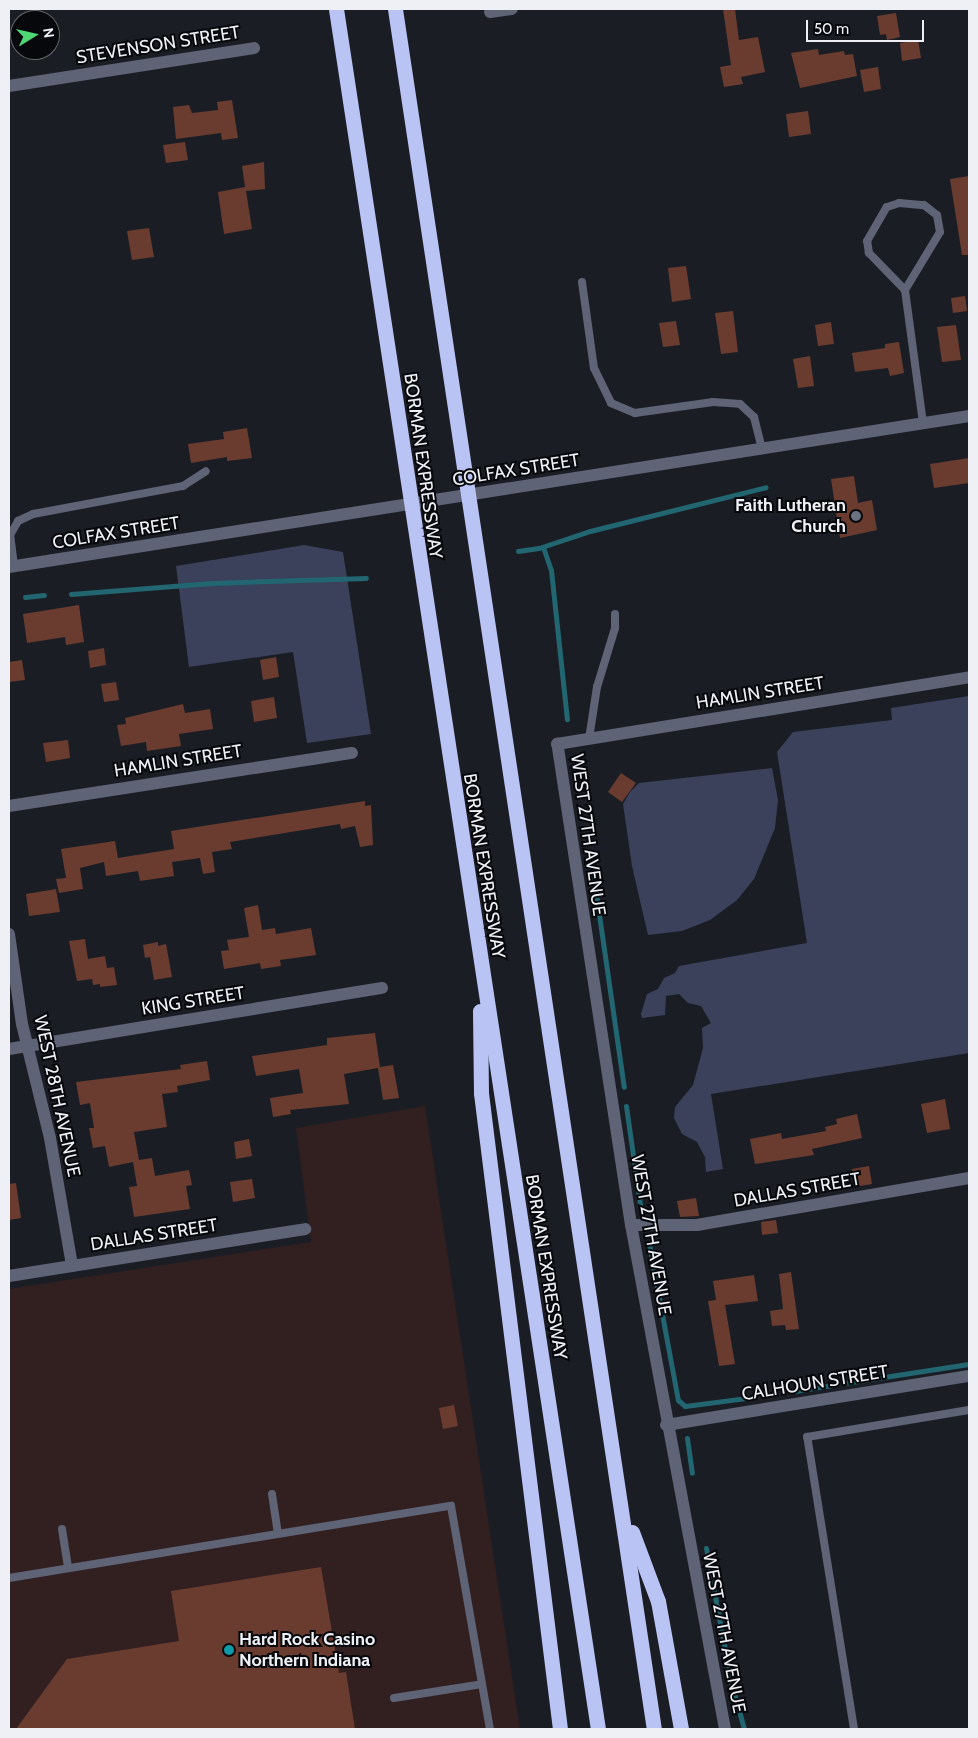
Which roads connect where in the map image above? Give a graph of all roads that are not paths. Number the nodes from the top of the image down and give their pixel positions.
1 (336, 9) edge
2 (395, 9) edge
3 (512, 9) edge
4 (490, 12) dead end
5 (254, 48) dead end
6 (9, 86) edge
7 (582, 282) dead end
8 (905, 290) junction
9 (969, 416) edge
10 (924, 422) junction
11 (762, 449) junction
12 (206, 471) dead end
13 (12, 567) edge
14 (615, 614) dead end
15 (969, 677) edge
16 (589, 739) junction
17 (557, 744) joint
18 (352, 753) dead end
19 (9, 806) edge
20 (9, 934) edge
21 (478, 952) junction
22 (382, 988) dead end
23 (27, 1046) junction
24 (9, 1049) edge
25 (969, 1178) edge
26 (631, 1225) junction
27 (305, 1229) dead end
28 (72, 1266) junction
29 (9, 1276) edge
30 (969, 1376) edge
31 (969, 1410) edge
32 (666, 1425) junction
33 (272, 1494) dead end
34 (621, 1502) junction
35 (62, 1529) dead end
36 (278, 1534) junction
37 (68, 1568) junction
38 (9, 1578) edge
39 (482, 1684) junction
40 (394, 1698) dead end
41 (490, 1729) edge
42 (560, 1729) edge
43 (598, 1729) edge
44 (654, 1729) edge
45 (681, 1729) edge
46 (725, 1729) edge
47 (854, 1729) edge

1 - 21 highway, BORMAN EXPRESSWAY
2 - 34 highway
3 - 4 street
5 - 6 street, STEVENSON STREET
7 - 11 lane
8 - 8 lane
8 - 10 lane
9 - 10 street, COLFAX STREET
10 - 11 street, COLFAX STREET
11 - 13 street, COLFAX STREET
12 - 13 lane
14 - 16 lane
15 - 16 street, HAMLIN STREET
16 - 17 street, HAMLIN STREET
17 - 26 street, WEST 27TH AVENUE
18 - 19 street, HAMLIN STREET
20 - 23 street, WEST 28TH AVENUE
21 - 42 highway
21 - 43 highway, BORMAN EXPRESSWAY
22 - 23 street, KING STREET
23 - 24 street, KING STREET
23 - 28 street, WEST 28TH AVENUE
25 - 26 street, DALLAS STREET
26 - 32 street, WEST 27TH AVENUE
27 - 28 street, DALLAS STREET
28 - 29 street, DALLAS STREET
30 - 32 street, CALHOUN STREET
31 - 47 lane
32 - 46 street, WEST 27TH AVENUE
33 - 36 lane
34 - 44 highway
34 - 45 highway
35 - 37 lane
36 - 37 lane
36 - 39 lane
37 - 38 lane
39 - 40 lane
39 - 41 lane

